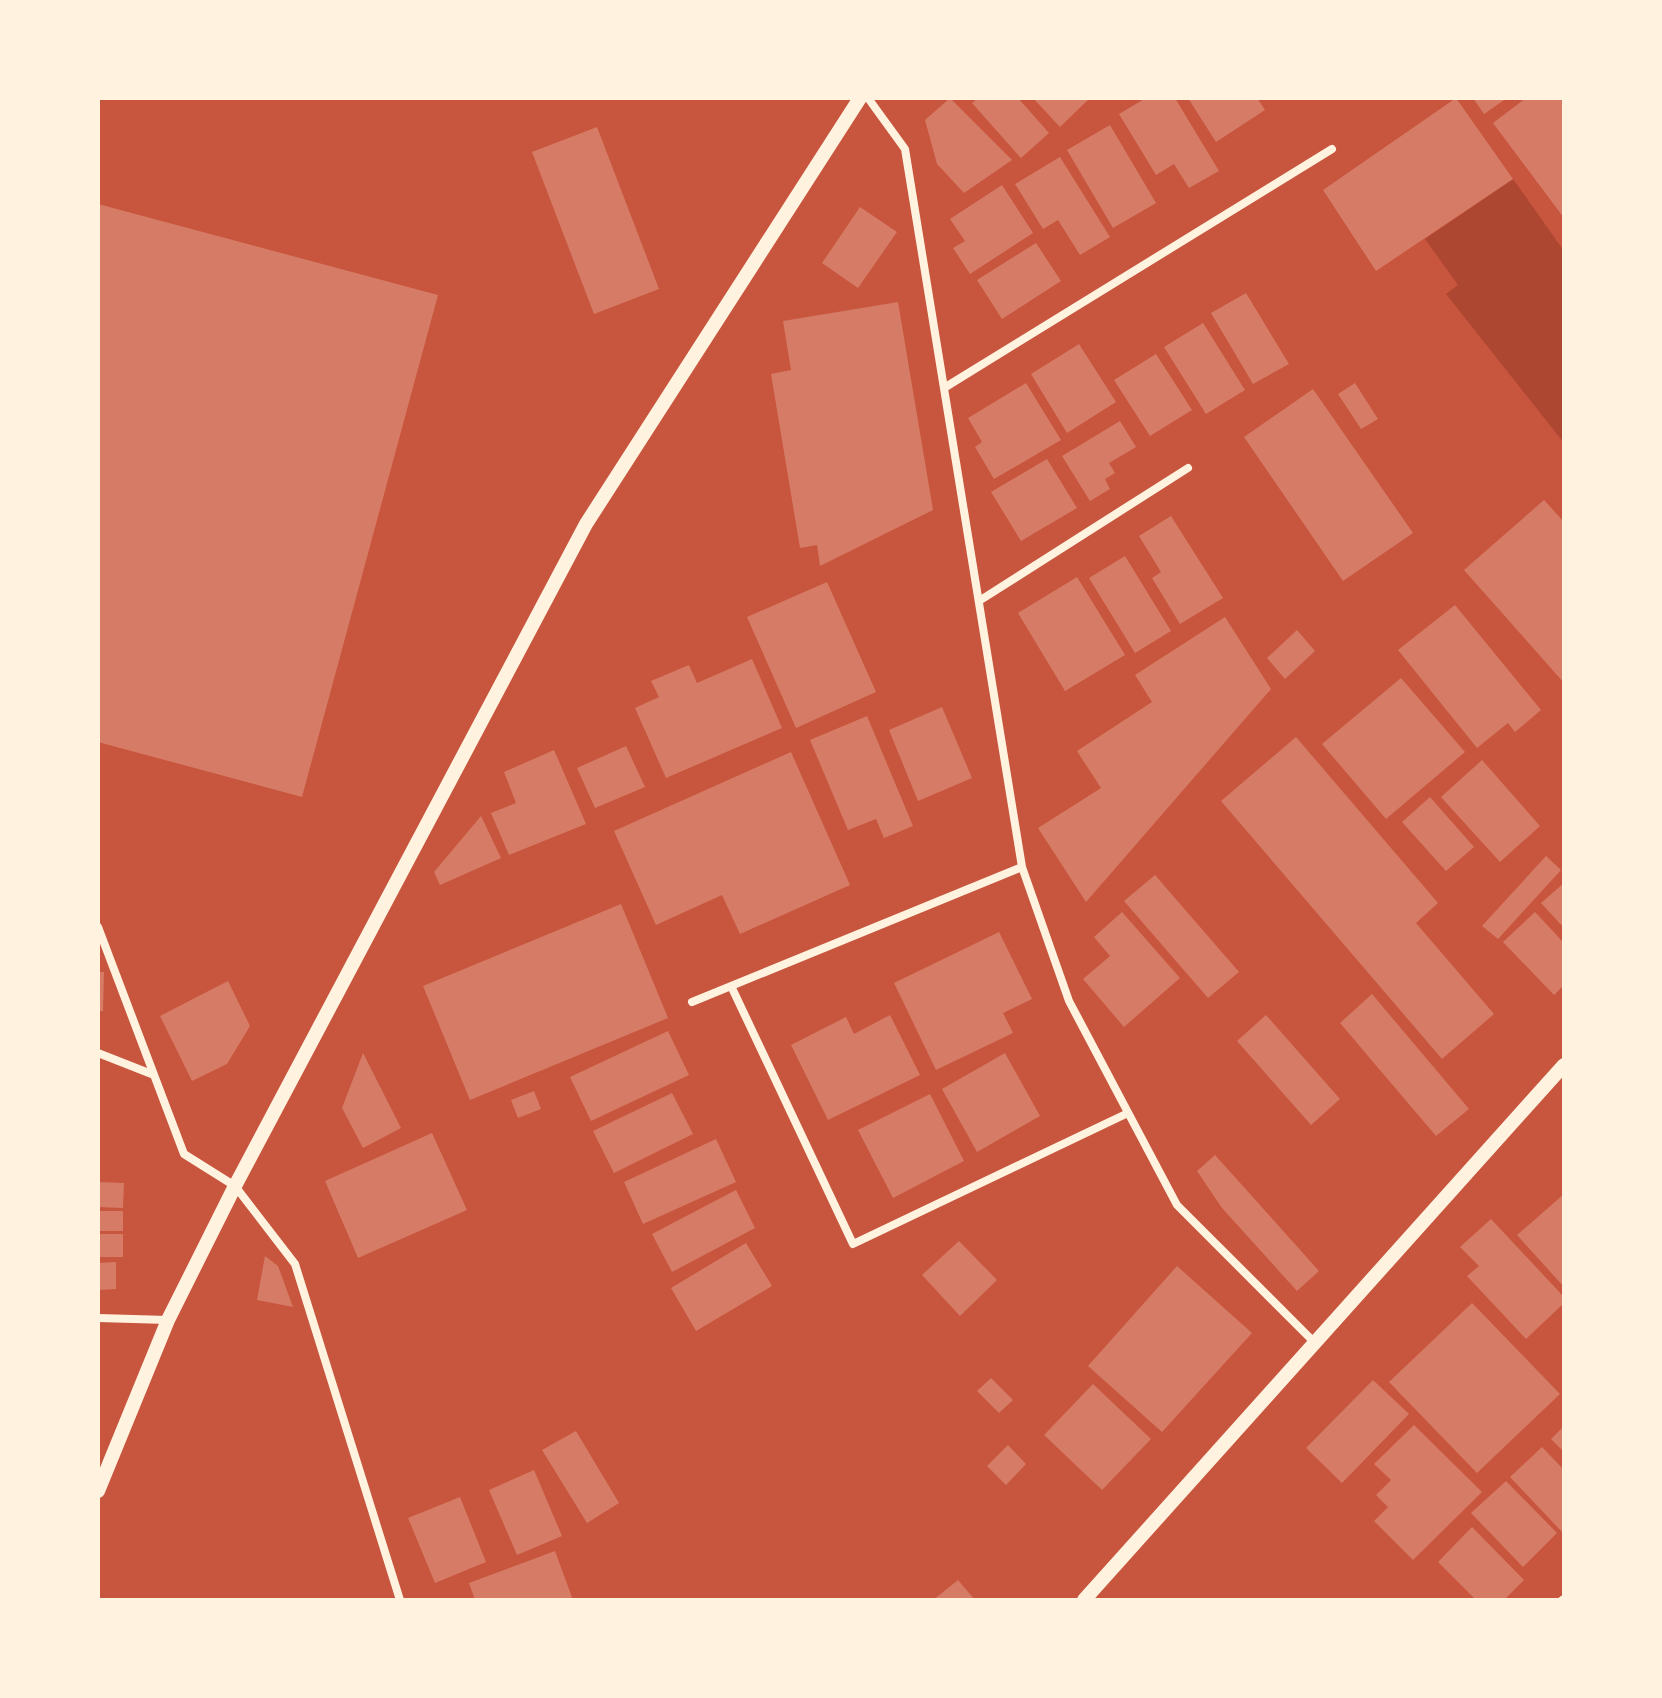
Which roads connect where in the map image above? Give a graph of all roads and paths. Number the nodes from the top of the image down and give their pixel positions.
1 (860, 98) edge
2 (868, 98) edge
3 (1332, 149) dead end
4 (944, 388) junction
5 (1188, 468) dead end
6 (979, 601) junction
7 (1022, 867) junction
8 (98, 927) edge
9 (732, 988) junction
10 (692, 1002) dead end
11 (98, 1053) edge
12 (1564, 1065) edge
13 (154, 1075) junction
14 (1128, 1113) junction
15 (235, 1186) junction
16 (98, 1318) edge
17 (168, 1320) junction
18 (1315, 1343) junction
19 (98, 1491) edge
20 (400, 1600) edge
21 (1084, 1600) edge

1 - 15 street
2 - 4 street
3 - 4 street
4 - 6 street
5 - 6 street
6 - 7 street
7 - 9 street
7 - 14 street
8 - 13 street
9 - 10 street
9 - 14 street
11 - 13 street
12 - 18 street
13 - 15 street
14 - 18 street
15 - 17 street
15 - 20 street
16 - 17 street
17 - 19 street
18 - 21 street

